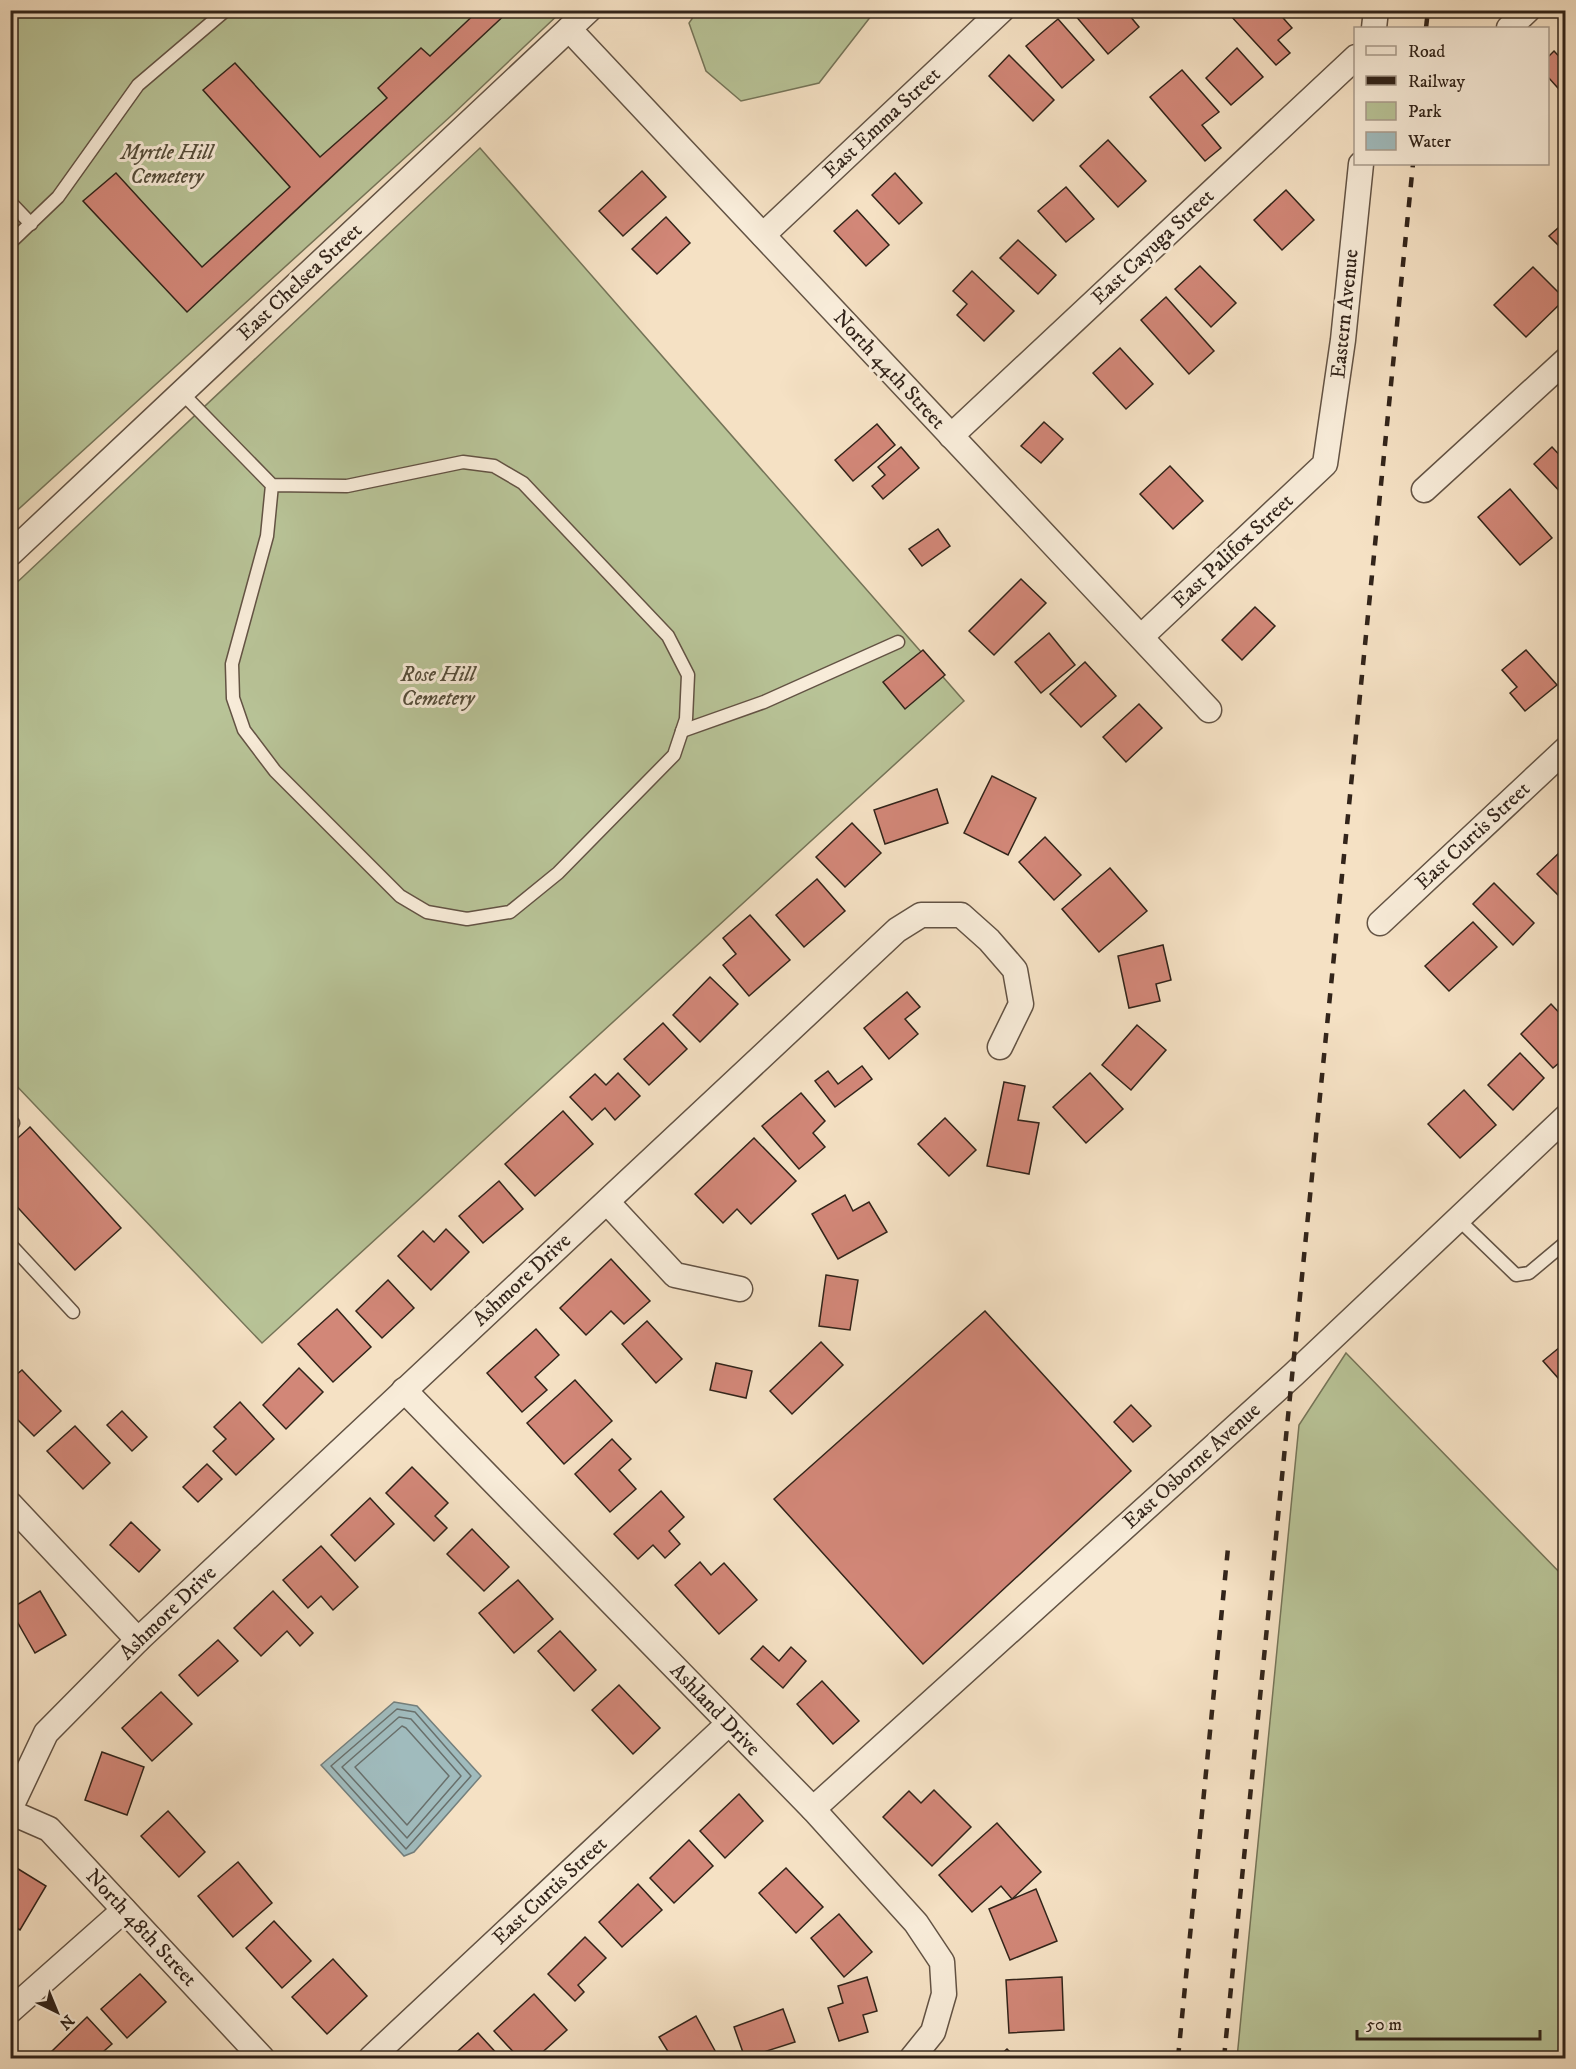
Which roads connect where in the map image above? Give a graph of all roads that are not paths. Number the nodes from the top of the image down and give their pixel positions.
1 (226, 10) edge
2 (590, 10) edge
3 (1002, 10) edge
4 (1376, 10) edge
5 (1528, 10) edge
6 (1374, 27) edge
7 (1510, 27) edge
8 (569, 29) junction
9 (1354, 59) edge
10 (1361, 165) edge
11 (10, 202) edge
12 (31, 224) junction
13 (763, 235) junction
14 (10, 243) edge
15 (1566, 360) edge
16 (182, 393) junction
17 (951, 436) junction
18 (1325, 464) joint
19 (272, 485) junction
20 (1424, 490) dead end
21 (10, 554) edge
22 (1141, 638) junction
23 (897, 642) dead end
24 (1209, 710) dead end
25 (682, 731) junction
26 (1566, 749) edge
27 (1380, 923) dead end
28 (1000, 1047) dead end
29 (1566, 1118) edge
30 (607, 1202) junction
31 (1458, 1219) junction
32 (1566, 1242) edge
33 (10, 1244) edge
34 (740, 1289) dead end
35 (74, 1312) dead end
36 (404, 1390) junction
37 (10, 1504) edge
38 (138, 1640) junction
39 (728, 1724) junction
40 (813, 1809) junction
41 (10, 1811) edge
42 (124, 1910) junction
43 (10, 2011) edge
44 (262, 2058) edge
45 (371, 2058) edge
46 (912, 2058) edge

1 - 12 lane
2 - 8 street, East Chelsea Street
3 - 13 street, East Emma Street
4 - 6 street
5 - 7 street
8 - 13 street, North 44th Street
8 - 16 street, East Chelsea Street
9 - 17 street, East Cayuga Street
10 - 18 street, Eastern Avenue
11 - 12 lane
12 - 14 lane
13 - 17 street, North 44th Street
15 - 20 street
16 - 19 lane
16 - 21 street, East Chelsea Street
17 - 22 street, North 44th Street
18 - 22 street, East Palifox Street
19 - 25 lane
19 - 25 lane
22 - 24 street, North 44th Street
23 - 25 lane
26 - 27 street, East Curtis Street
28 - 30 street, Ashmore Drive
29 - 31 street, East Osborne Avenue
30 - 34 street
30 - 36 street, Ashmore Drive
31 - 32 lane
31 - 40 street, East Osborne Avenue
33 - 35 lane
36 - 38 street, Ashmore Drive
36 - 39 street, Ashland Drive
37 - 38 street
38 - 41 street, Ashmore Drive
39 - 40 street, Ashland Drive
39 - 45 street, East Curtis Street
40 - 46 street, Ashland Drive
41 - 42 street, North 48th Street
42 - 43 street
42 - 44 street, North 48th Street

